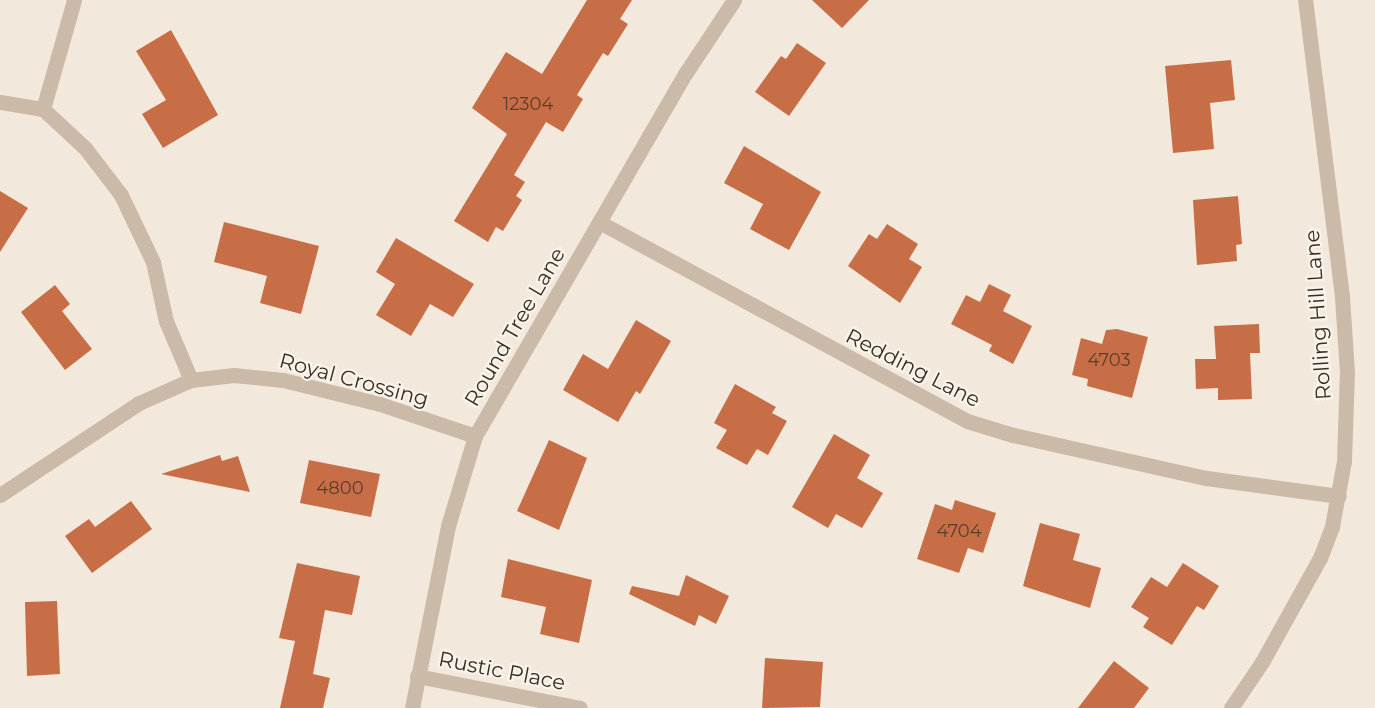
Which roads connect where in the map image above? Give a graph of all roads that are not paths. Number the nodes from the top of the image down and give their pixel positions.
1 (74, 0) edge
2 (734, 0) edge
3 (1305, 0) edge
4 (0, 102) edge
5 (43, 109) junction
6 (601, 223) junction
7 (191, 380) junction
8 (475, 436) junction
9 (0, 495) edge
10 (1340, 496) junction
11 (417, 676) junction
12 (412, 708) edge
13 (580, 708) edge
14 (1231, 708) edge

1 - 5 street
2 - 6 street, Round Tree Lane
3 - 10 street, Rolling Hill Lane
4 - 5 street
5 - 7 street
6 - 8 street, Round Tree Lane
6 - 10 street, Redding Lane
7 - 8 street, Royal Crossing
7 - 9 street, Royal Crossing
8 - 11 street, Round Tree Lane
10 - 14 street, Rolling Hill Lane
11 - 12 street, Round Tree Lane
11 - 13 street, Rustic Place

